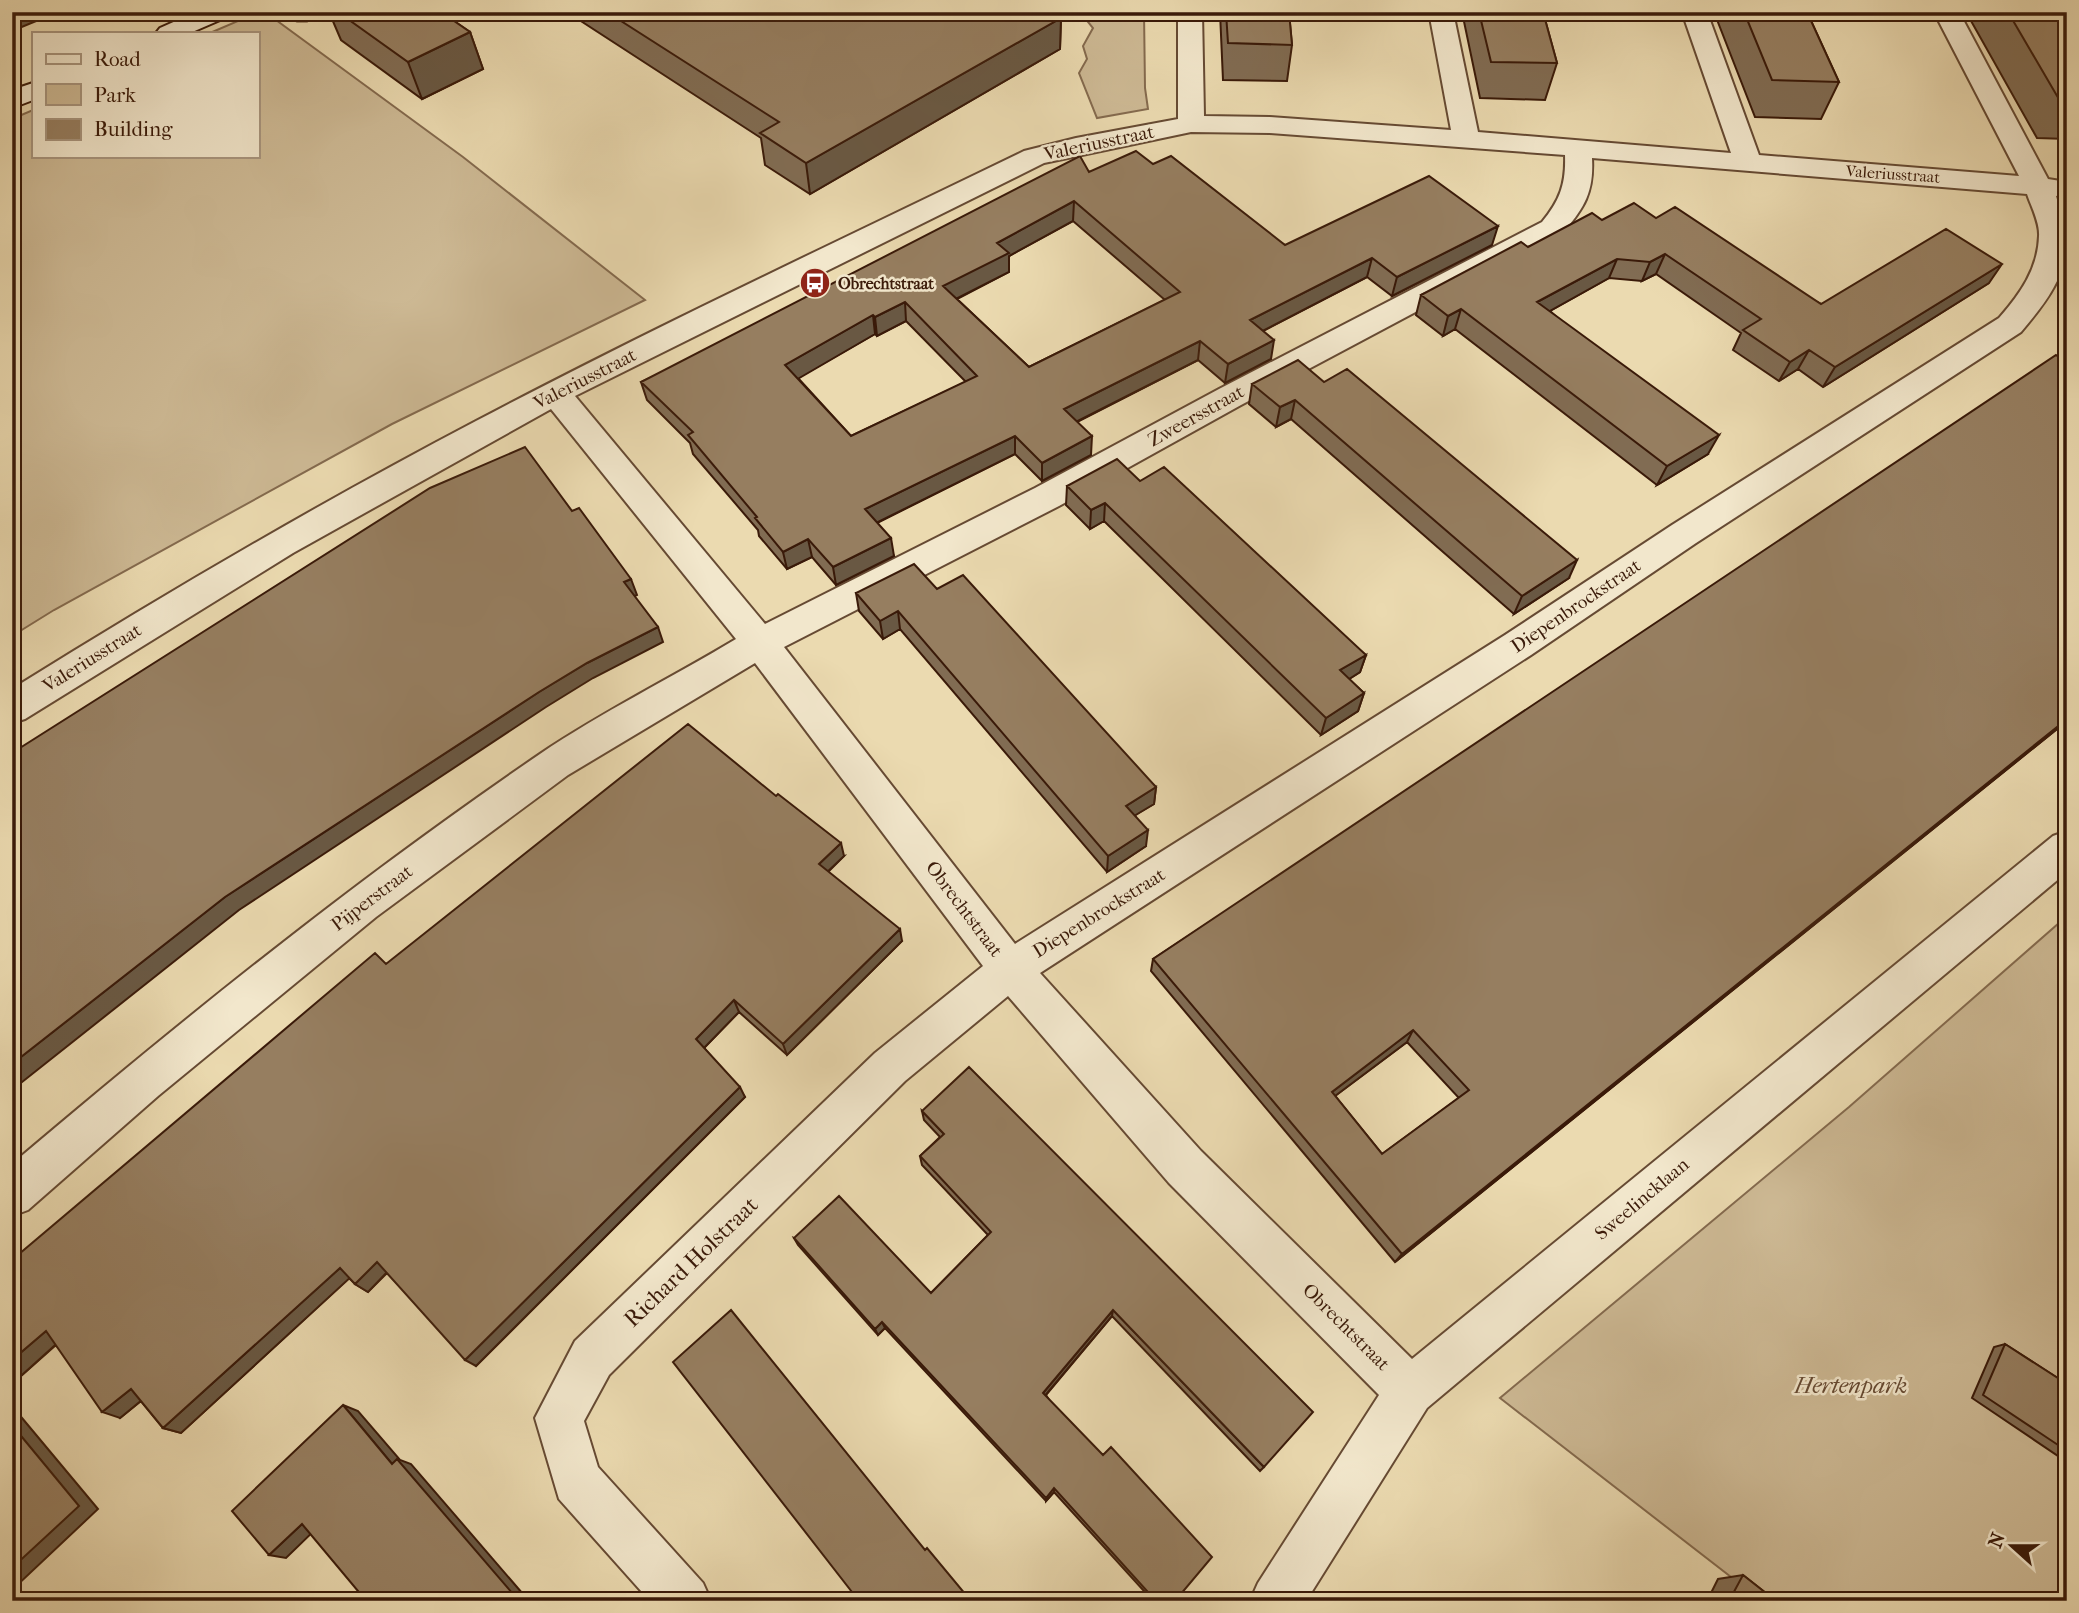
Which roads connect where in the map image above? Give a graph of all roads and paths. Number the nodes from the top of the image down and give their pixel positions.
1 (218, 12) edge
2 (1190, 12) edge
3 (1441, 12) edge
4 (1694, 12) edge
5 (1946, 12) edge
6 (171, 32) edge
7 (32, 91) edge
8 (12, 100) edge
9 (1191, 124) junction
10 (1466, 139) junction
11 (1578, 148) junction
12 (1748, 163) junction
13 (2052, 187) edge
14 (555, 393) junction
15 (760, 643) junction
16 (12, 708) edge
17 (2067, 848) edge
18 (1010, 970) junction
19 (12, 1194) edge
20 (1410, 1391) junction
21 (685, 1601) edge
22 (1276, 1601) edge

1 - 6 street
2 - 9 street
3 - 10 street
4 - 12 street
5 - 13 street
7 - 8 street
9 - 10 street, Valeriusstraat
9 - 14 street, Valeriusstraat
10 - 11 street, Valeriusstraat
11 - 12 street, Valeriusstraat
11 - 15 street, Zweersstraat
12 - 13 street, Valeriusstraat
13 - 18 street, Diepenbrockstraat
14 - 15 street, Obrechtstraat
14 - 16 street, Valeriusstraat
15 - 18 street, Obrechtstraat
15 - 19 street, Pijperstraat
17 - 20 street, Sweelincklaan
18 - 20 street, Obrechtstraat
18 - 21 street, Richard Holstraat
20 - 22 street, Sweelincklaan

